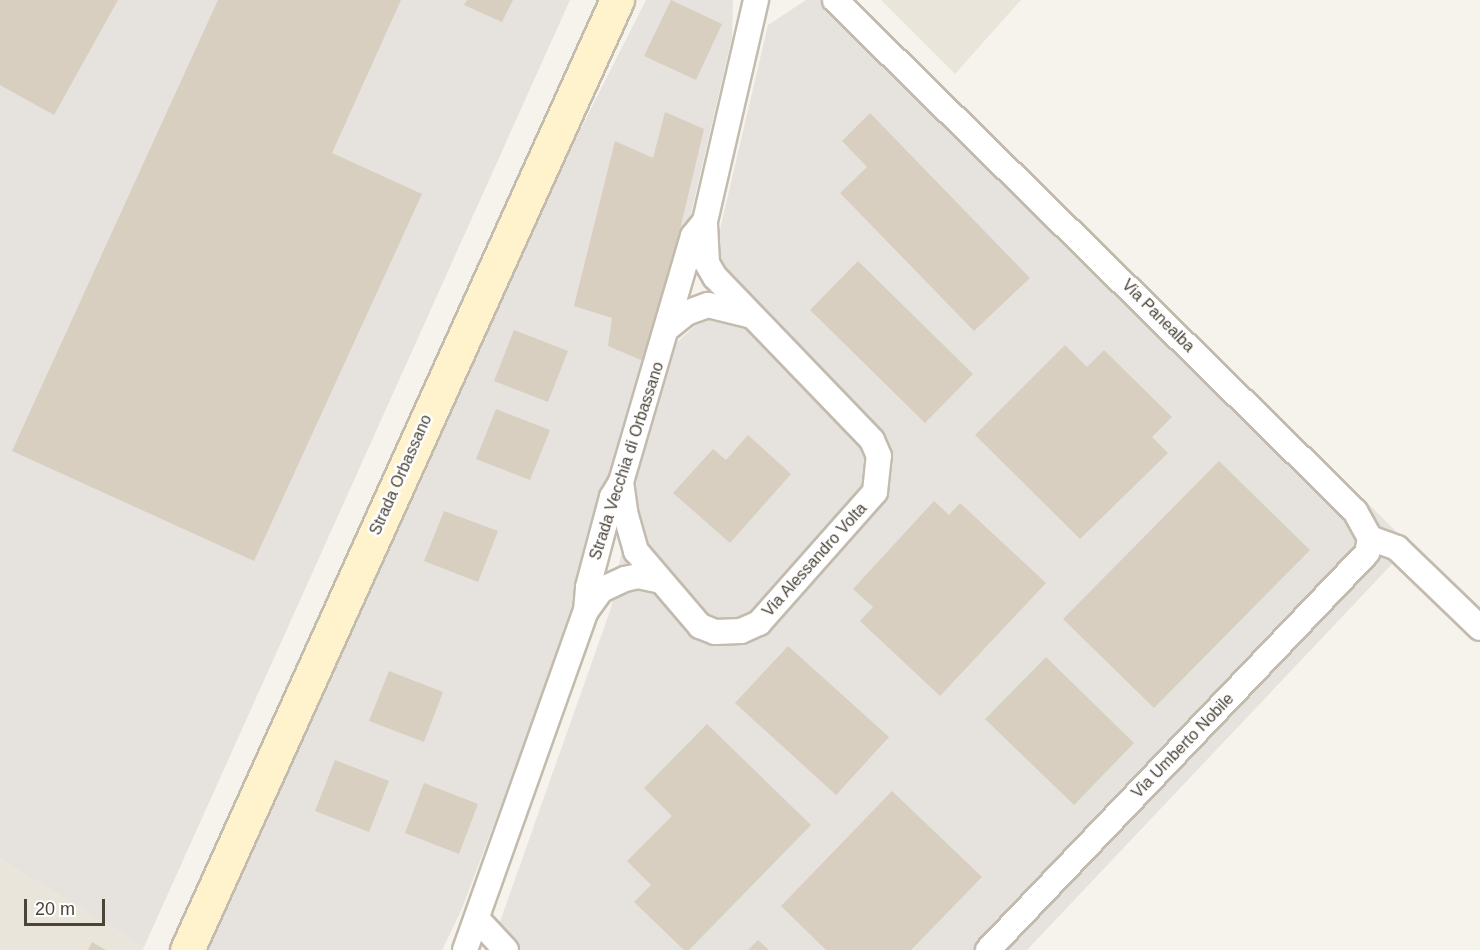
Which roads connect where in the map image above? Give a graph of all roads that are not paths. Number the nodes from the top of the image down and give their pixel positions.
1 (617, 0) edge
2 (756, 0) edge
3 (836, 0) edge
4 (705, 221) junction
5 (752, 316) junction
6 (669, 327) junction
7 (621, 482) junction
8 (1370, 538) junction
9 (657, 580) junction
10 (586, 611) junction
11 (1480, 628) edge
12 (478, 920) junction
13 (187, 950) edge
14 (465, 950) edge
15 (506, 950) edge
16 (988, 950) edge

1 - 13 main road, Strada Orbassano
2 - 4 street, Strada Vecchia di Orbassano
3 - 8 street, Via Panealba
4 - 5 street, Via Alessandro Volta
4 - 6 street, Strada Vecchia di Orbassano
5 - 6 street
5 - 9 street, Via Alessandro Volta
6 - 7 street, Strada Vecchia di Orbassano
7 - 9 street, Via Alessandro Volta
7 - 10 street, Strada Vecchia di Orbassano
8 - 11 street
8 - 16 street, Via Umberto Nobile
9 - 10 street
10 - 12 street, Strada Vecchia di Orbassano
12 - 14 street, Strada Vecchia di Orbassano
12 - 15 street

